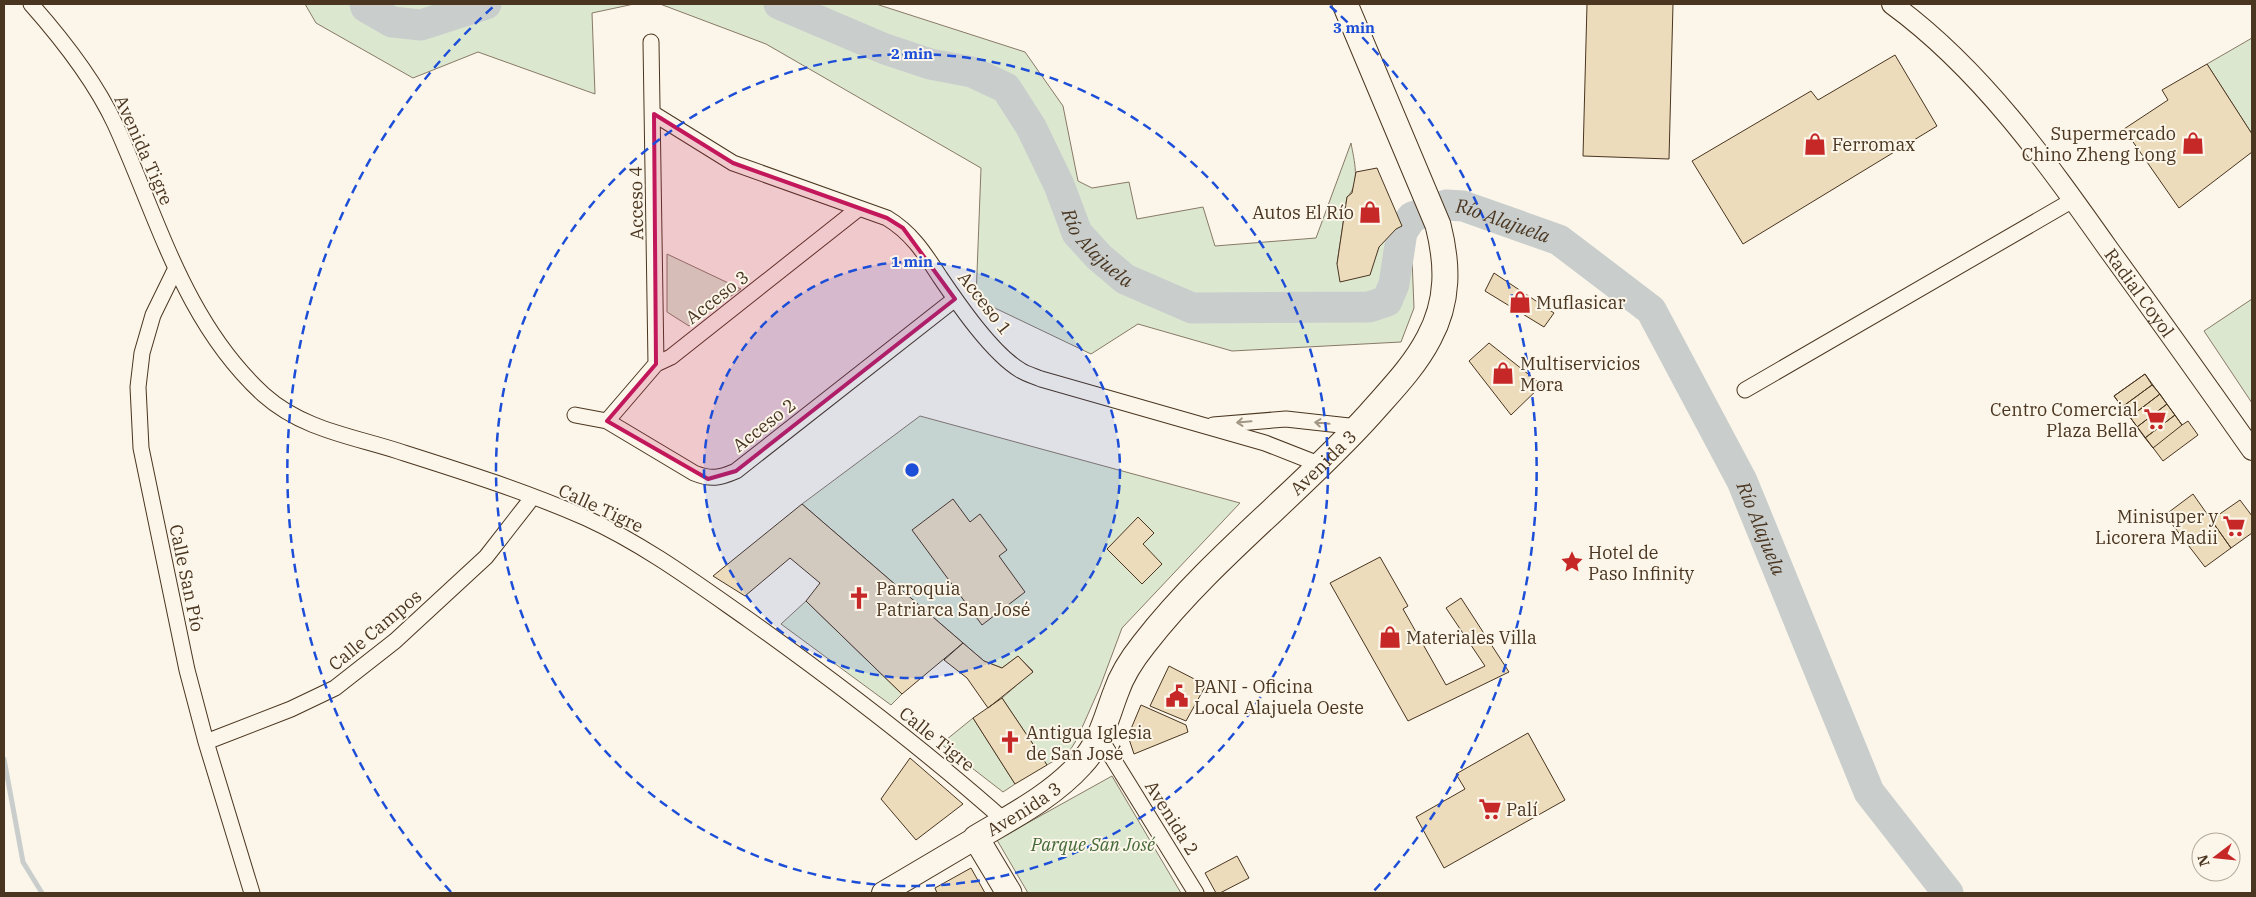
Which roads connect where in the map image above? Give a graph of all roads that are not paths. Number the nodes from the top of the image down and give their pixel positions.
1 (31, 4) edge
2 (1345, 4) edge
3 (1892, 4) edge
4 (1906, 4) edge
5 (1921, 25) junction
6 (651, 42) dead end
7 (654, 114) junction
8 (2026, 138) junction
9 (2073, 200) junction
10 (858, 210) junction
11 (175, 270) junction
12 (955, 299) junction
13 (656, 364) junction
14 (1745, 390) dead end
15 (575, 415) dead end
16 (607, 421) junction
17 (1202, 426) junction
18 (1358, 427) junction
19 (2252, 450) edge
20 (1321, 465) junction
21 (532, 498) junction
22 (1100, 738) junction
23 (206, 742) junction
24 (1006, 821) junction
25 (976, 838) junction
26 (252, 893) edge
27 (883, 893) edge
28 (1008, 893) edge
29 (1196, 893) edge

1 - 11 street, Avenida Tigre
2 - 18 main road, Avenida 3
3 - 5 street, Radial Coyol
4 - 5 street
4 - 8 street, Radial Coyol
5 - 8 street, Radial Coyol
6 - 7 street, Acceso 4
7 - 10 street, Acceso 1
7 - 13 street, Acceso 4
8 - 9 street, Radial Coyol
9 - 14 street
9 - 19 street, Radial Coyol
10 - 12 street, Acceso 1
10 - 13 street, Acceso 3
11 - 21 street, Calle Tigre
11 - 23 street, Calle San Pío
12 - 16 street, Acceso 2
12 - 17 street, Acceso 1
13 - 16 street, Acceso 3
15 - 16 street, Acceso 2
18 -> 17 street, Acceso 1
17 - 20 street, Acceso 1
18 - 20 main road, Avenida 3
20 - 22 main road, Avenida 3
21 - 23 street, Calle Campos
21 - 24 street, Calle Tigre
22 - 24 main road, Avenida 3
22 - 29 street, Avenida 2
23 - 26 street, Calle San Pío
24 - 25 main road, Avenida 3
25 - 27 main road
25 - 28 main road

